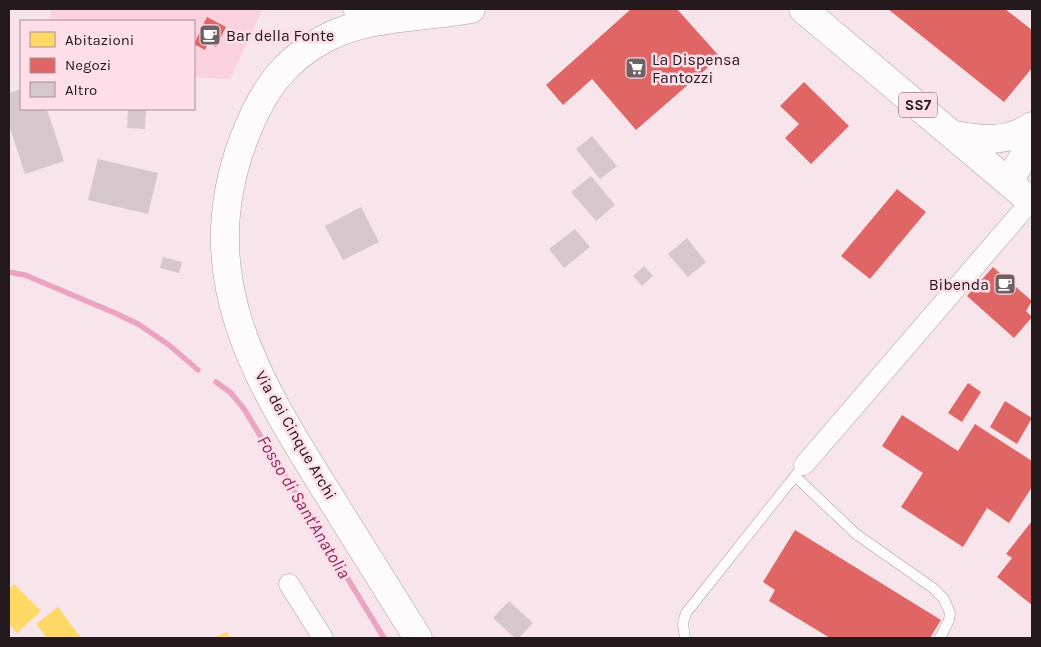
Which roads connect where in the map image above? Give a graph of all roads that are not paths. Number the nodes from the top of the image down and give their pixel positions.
1 (471, 9) edge
2 (803, 9) edge
3 (359, 16) edge
4 (1032, 126) edge
5 (954, 135) junction
6 (1032, 143) edge
7 (1008, 181) junction
8 (1032, 202) edge
9 (800, 470) junction
10 (289, 584) dead end
11 (323, 638) edge
12 (418, 638) edge
13 (685, 638) edge
14 (940, 638) edge

1 - 3 main road, Via dei Cinque Archi
2 - 5 main road, SS7
3 - 12 main road, Via dei Cinque Archi
4 - 5 main road
5 - 7 main road, SS7
6 - 7 main road
7 - 8 main road, SS7
8 - 9 street
9 - 13 lane
9 - 14 lane
10 - 11 street

